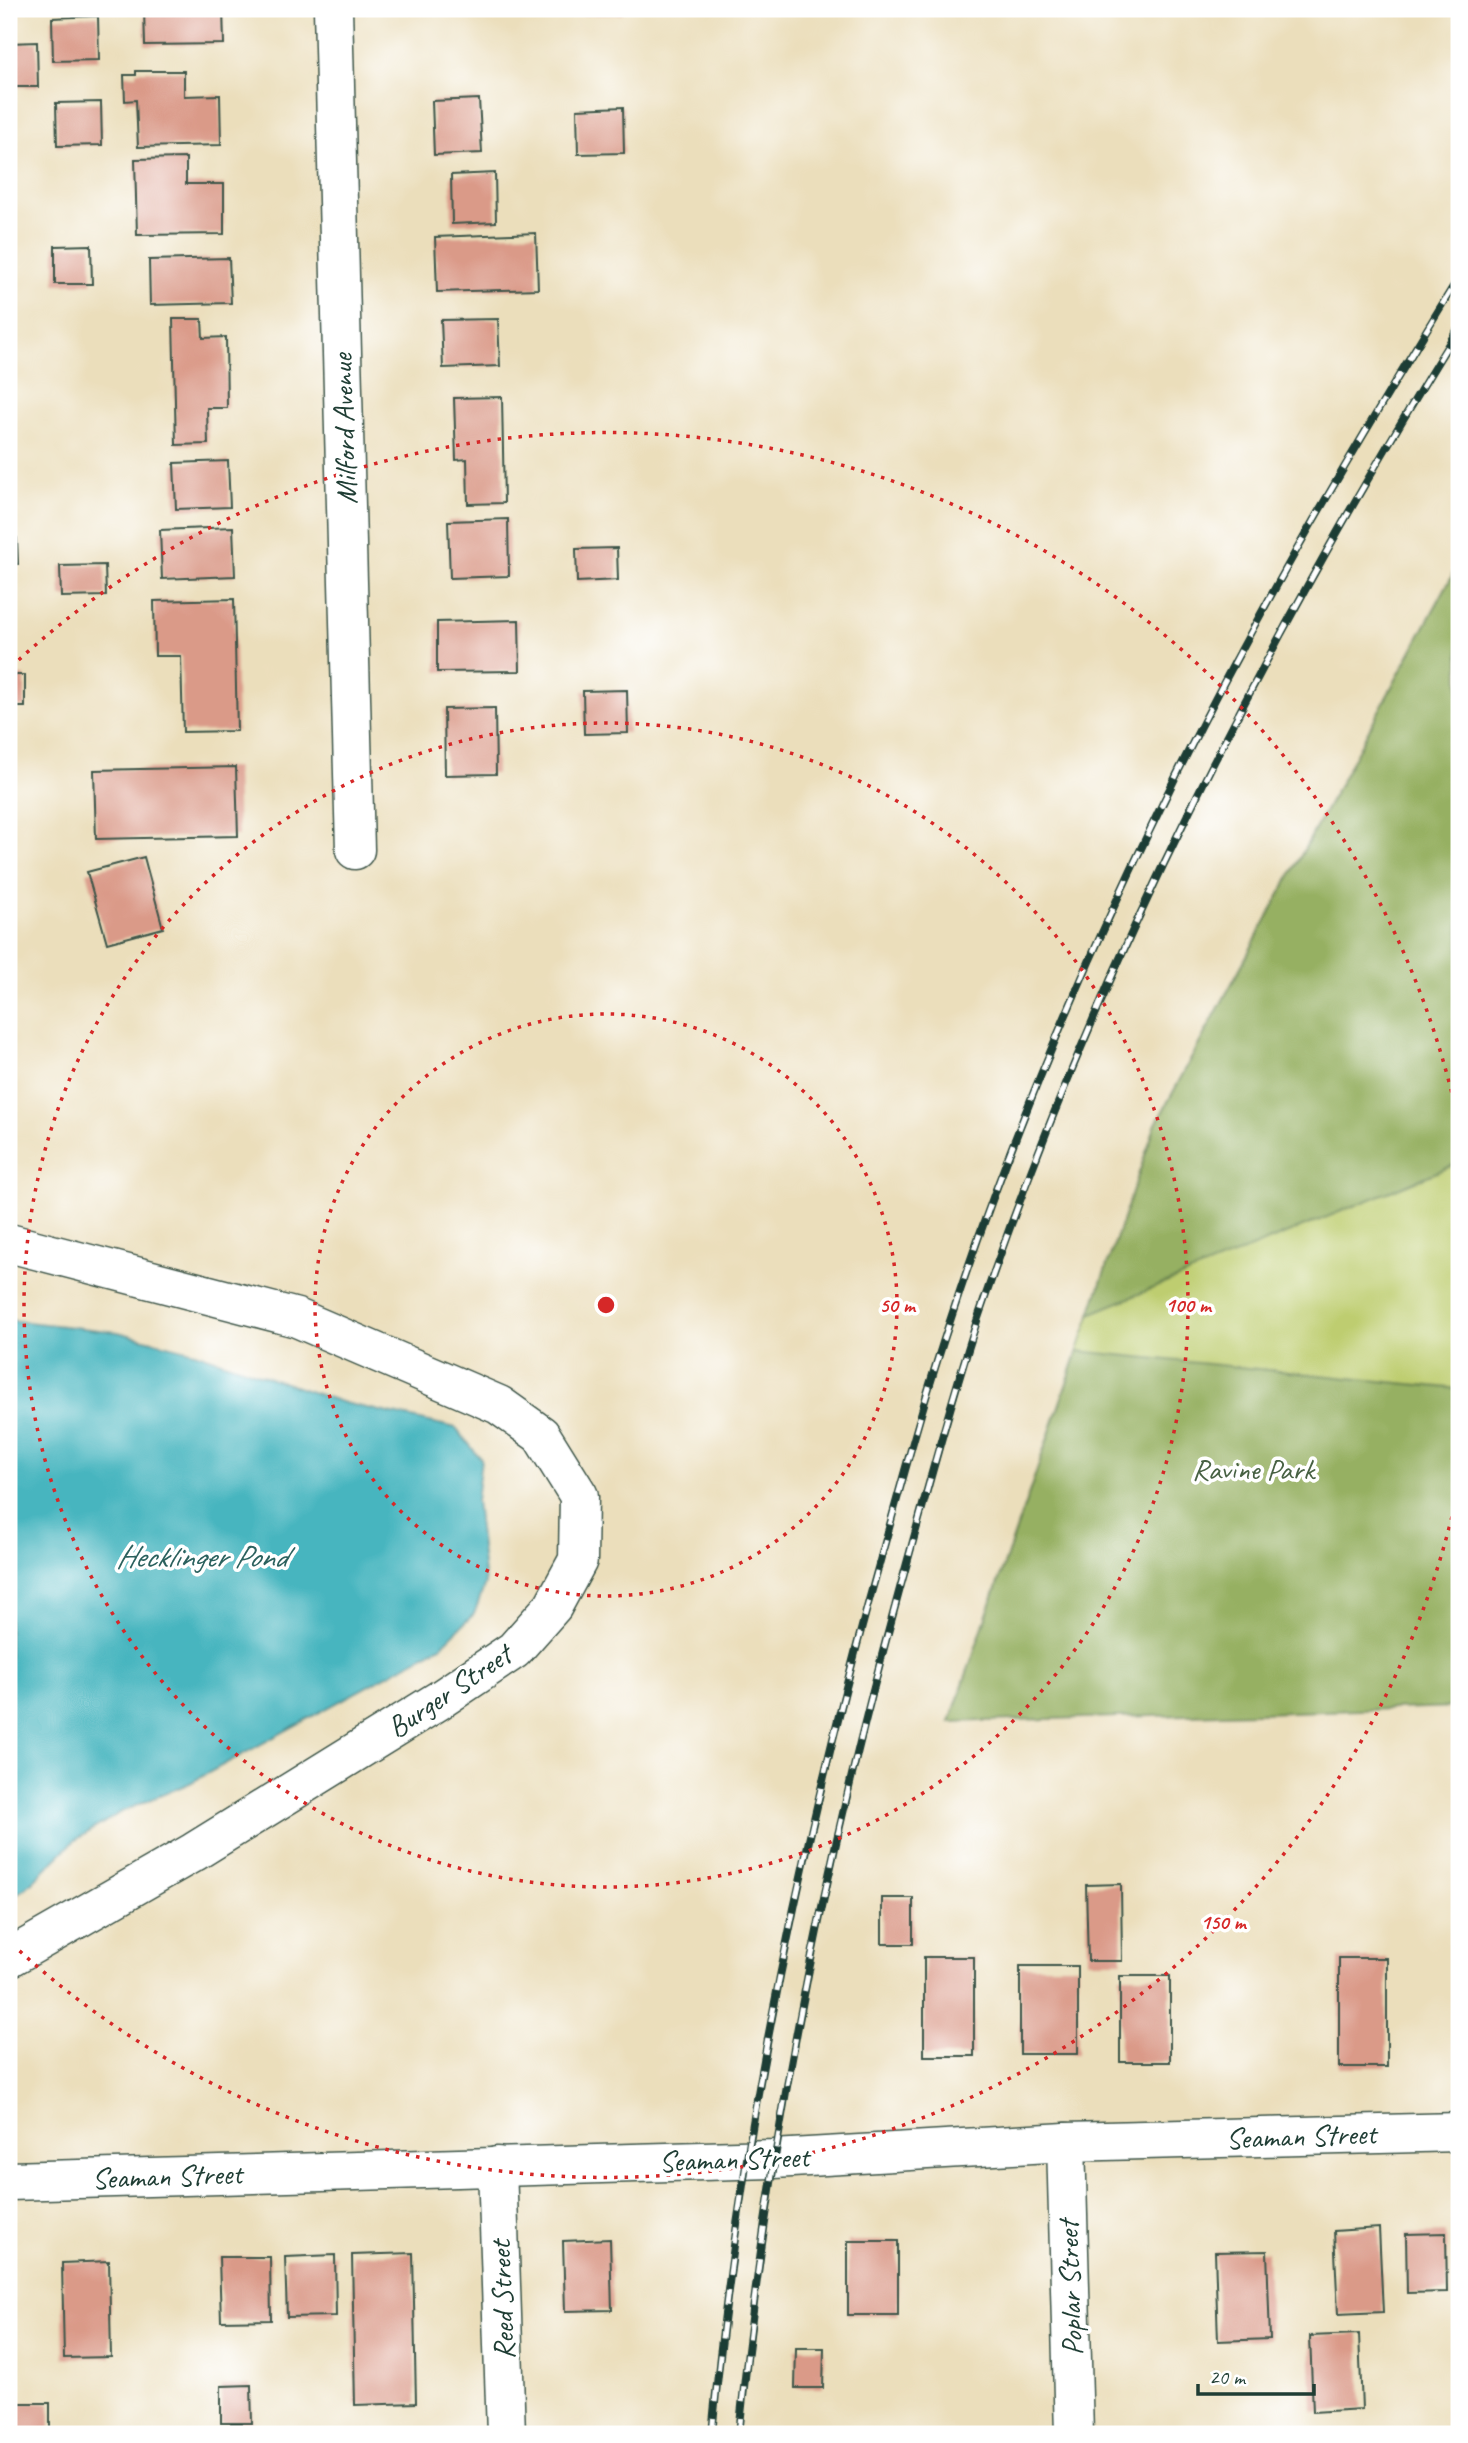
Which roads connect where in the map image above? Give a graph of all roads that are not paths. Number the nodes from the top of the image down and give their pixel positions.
1 (333, 9) edge
2 (355, 850) dead end
3 (9, 1243) edge
4 (9, 1958) edge
5 (1459, 2132) edge
6 (1066, 2142) junction
7 (497, 2166) junction
8 (9, 2180) edge
9 (506, 2434) edge
10 (1074, 2434) edge

1 - 2 street, Milford Avenue
3 - 4 street, Burger Street
5 - 6 street, Seaman Street
6 - 7 street, Seaman Street
6 - 10 street, Poplar Street
7 - 8 street, Seaman Street
7 - 9 street, Reed Street

